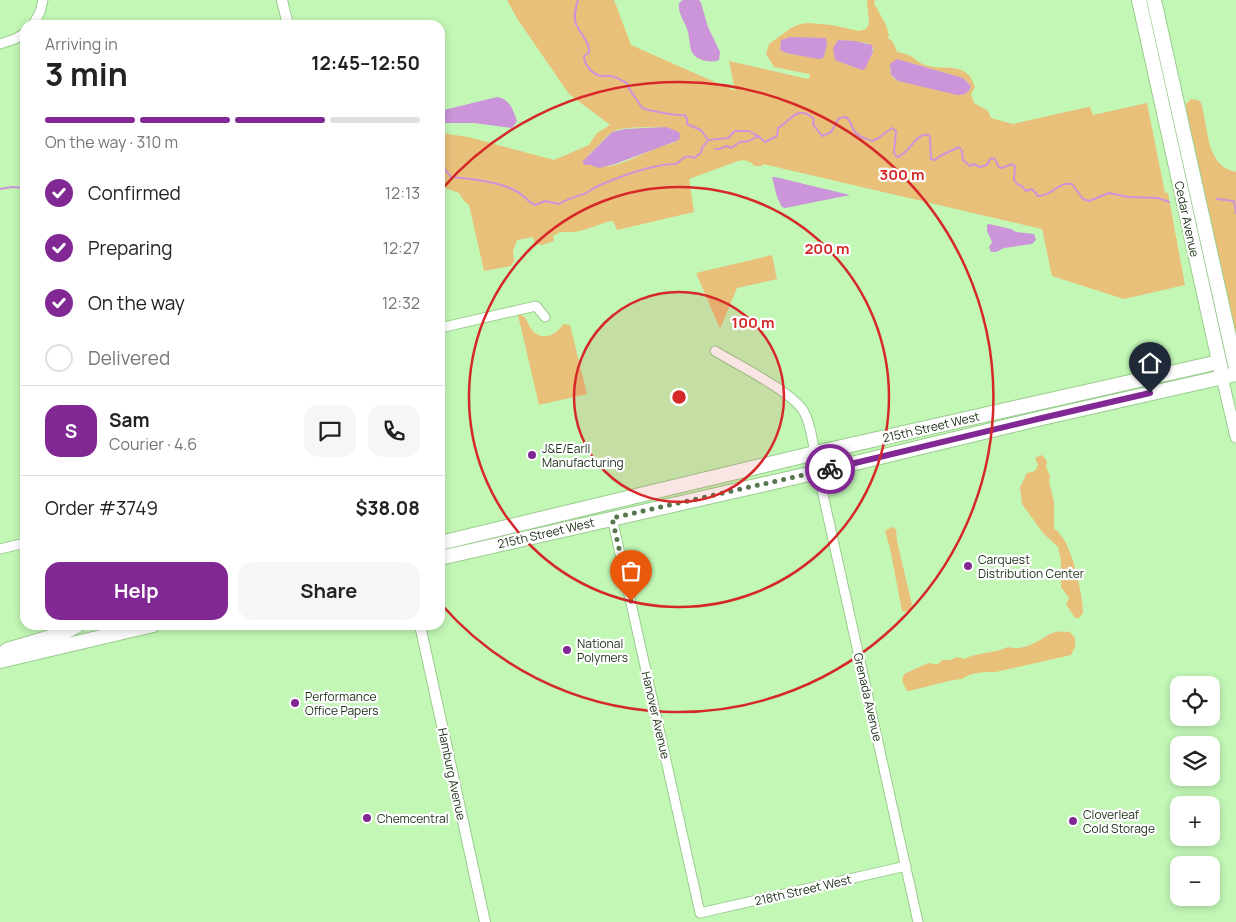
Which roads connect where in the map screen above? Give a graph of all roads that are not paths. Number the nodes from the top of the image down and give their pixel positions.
1 (43, 0) edge
2 (282, 0) edge
3 (1139, 0) edge
4 (1154, 0) edge
5 (36, 20) edge
6 (287, 20) edge
7 (20, 36) edge
8 (0, 44) edge
9 (545, 317) dead end
10 (445, 327) edge
11 (715, 351) dead end
12 (1235, 361) edge
13 (1219, 362) junction
14 (1229, 376) edge
15 (913, 431) junction
16 (1236, 437) edge
17 (815, 453) junction
18 (818, 472) junction
19 (706, 497) junction
20 (612, 518) junction
21 (445, 542) edge
22 (20, 544) edge
23 (0, 549) edge
24 (445, 557) edge
25 (52, 630) edge
26 (69, 630) edge
27 (131, 630) edge
28 (421, 630) edge
29 (0, 642) edge
30 (0, 656) edge
31 (0, 661) edge
32 (906, 866) junction
33 (700, 913) joint
34 (485, 922) edge
35 (918, 922) edge

1 - 5 street
2 - 6 street
3 - 13 main road, Cedar Avenue
4 - 12 main road, Cedar Avenue
7 - 8 street
9 - 10 street
11 - 17 street
12 - 13 street
13 - 14 main road, Cedar Avenue
13 - 15 main road, 215th Street West
14 - 16 main road, Cedar Avenue
14 - 18 main road, 215th Street West
15 - 17 main road, 215th Street West
15 - 18 main road
17 - 19 main road
17 - 21 main road, 215th Street West
18 - 19 main road, 215th Street West
18 - 32 street, Grenada Avenue
19 - 20 main road, 215th Street West
20 - 24 main road, 215th Street West
20 - 33 street, Hanover Avenue
22 - 23 street
25 - 29 main road
26 - 30 main road
27 - 31 main road
28 - 34 street, Hamburg Avenue
32 - 33 street, 218th Street West
32 - 35 street, Grenada Avenue

